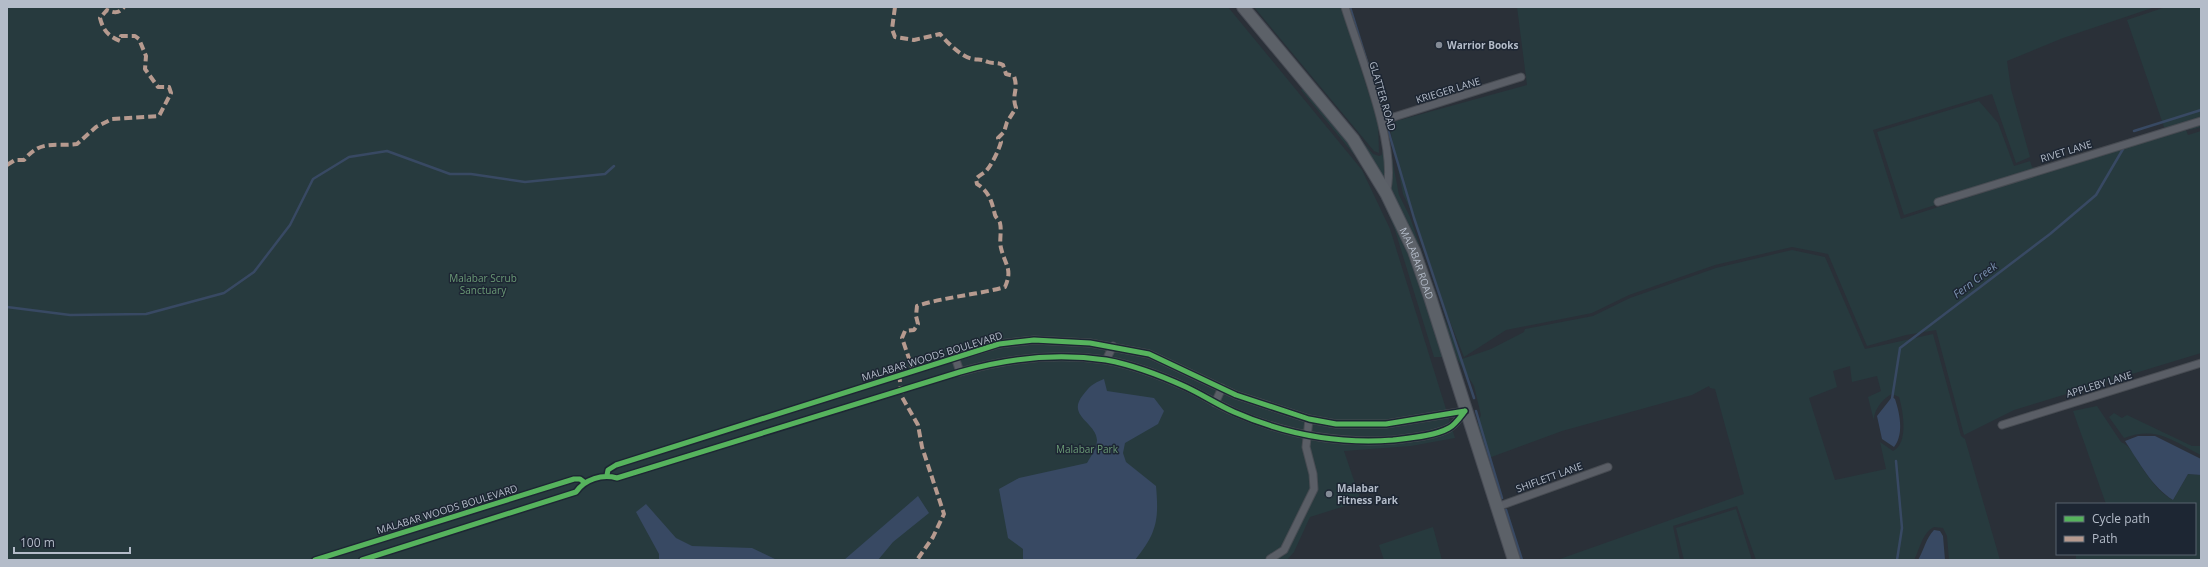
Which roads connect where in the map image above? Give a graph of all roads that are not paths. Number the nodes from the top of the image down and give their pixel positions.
1 (1243, 7) edge
2 (1345, 7) edge
3 (1521, 78) dead end
4 (1381, 121) junction
5 (2201, 121) edge
6 (1386, 193) junction
7 (1938, 202) dead end
8 (1113, 346) junction
9 (1106, 360) junction
10 (2201, 363) edge
11 (1222, 388) junction
12 (1216, 403) junction
13 (1466, 411) junction
14 (1309, 419) junction
15 (2002, 425) dead end
16 (1306, 434) junction
17 (1608, 467) dead end
18 (1497, 506) junction
19 (1270, 559) edge
20 (1514, 560) edge

1 - 6 main road, MALABAR ROAD
2 - 4 street, GLATTER ROAD
3 - 4 street, KRIEGER LANE
4 - 6 street, GLATTER ROAD
5 - 7 street, RIVET LANE
6 - 13 main road, MALABAR ROAD
8 - 9 street
8 - 9 street, MALABAR WOODS BOULEVARD
8 - 11 street, MALABAR WOODS BOULEVARD
9 - 12 street
10 - 15 street, APPLEBY LANE
11 - 12 street
11 - 14 street, MALABAR WOODS BOULEVARD
12 - 16 street
13 - 14 street, MALABAR WOODS BOULEVARD
13 - 16 street
13 - 18 main road, MALABAR ROAD
14 - 16 street
16 - 19 street
17 - 18 street, SHIFLETT LANE
18 - 20 main road, MALABAR ROAD

